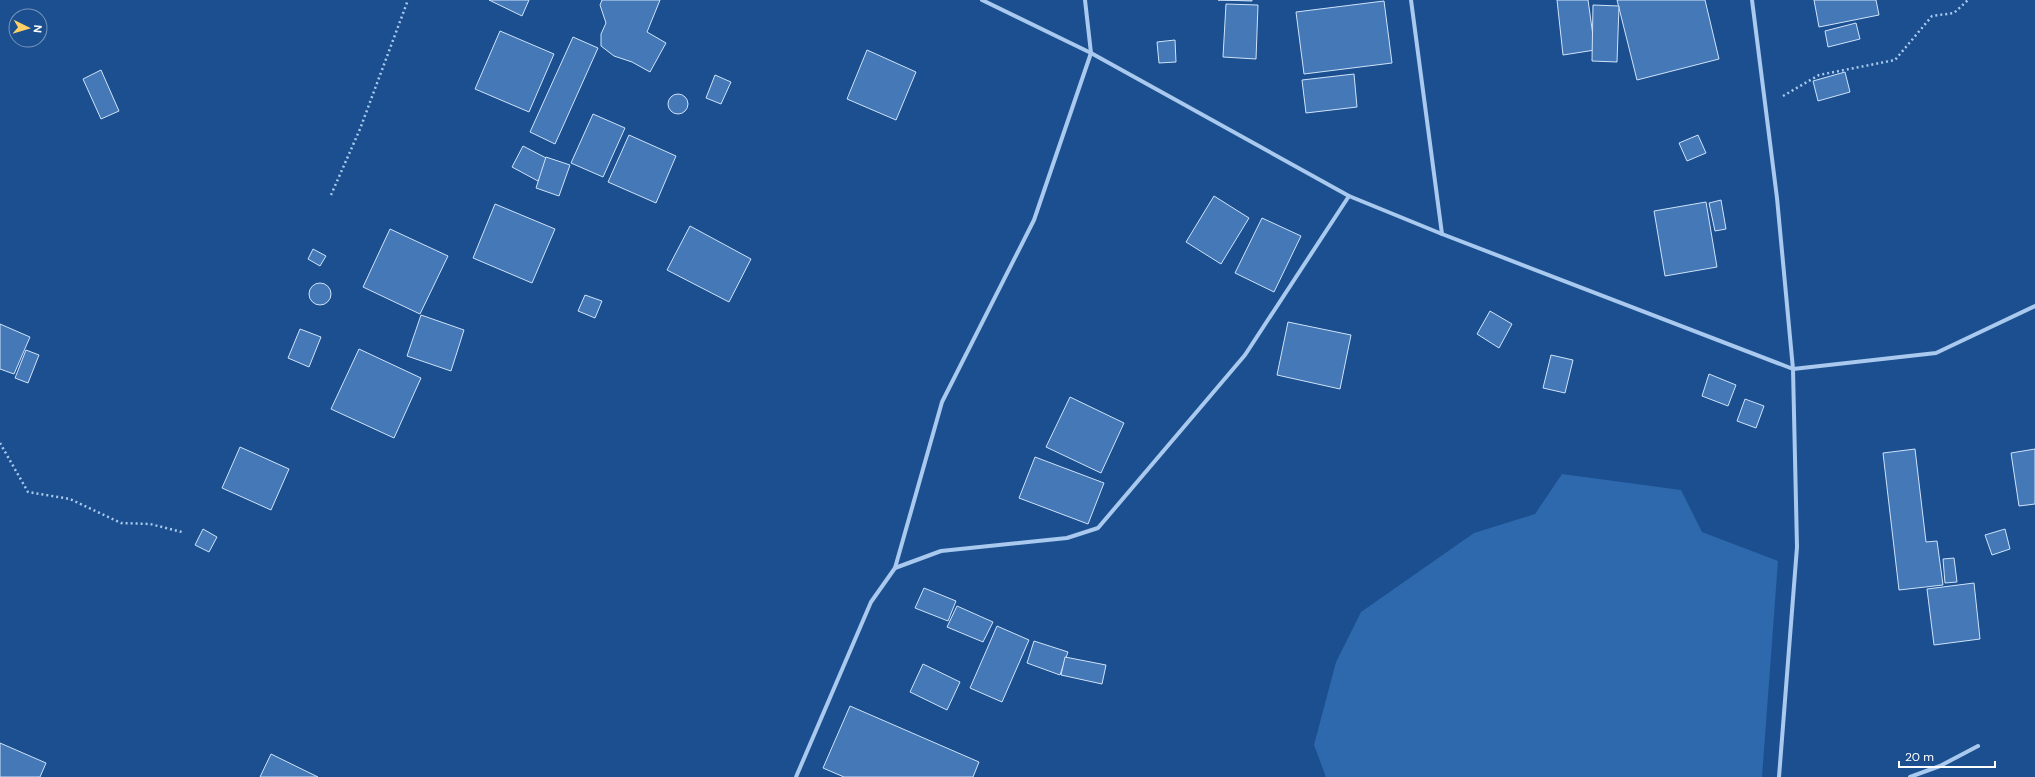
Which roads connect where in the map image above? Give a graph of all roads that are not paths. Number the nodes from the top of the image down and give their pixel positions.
1 (982, 0) edge
2 (1085, 0) edge
3 (1412, 0) edge
4 (1752, 0) edge
5 (1091, 53) junction
6 (1350, 196) junction
7 (1442, 234) junction
8 (2035, 306) edge
9 (1793, 369) junction
10 (895, 568) junction
11 (1978, 746) dead end
12 (796, 777) edge
13 (1779, 777) edge
14 (1910, 777) edge

1 - 5 street
2 - 5 street
3 - 7 street
4 - 9 street
5 - 6 street
5 - 10 street
6 - 7 street
6 - 10 street
7 - 9 street
8 - 9 street
9 - 13 street
10 - 12 street
11 - 14 street

